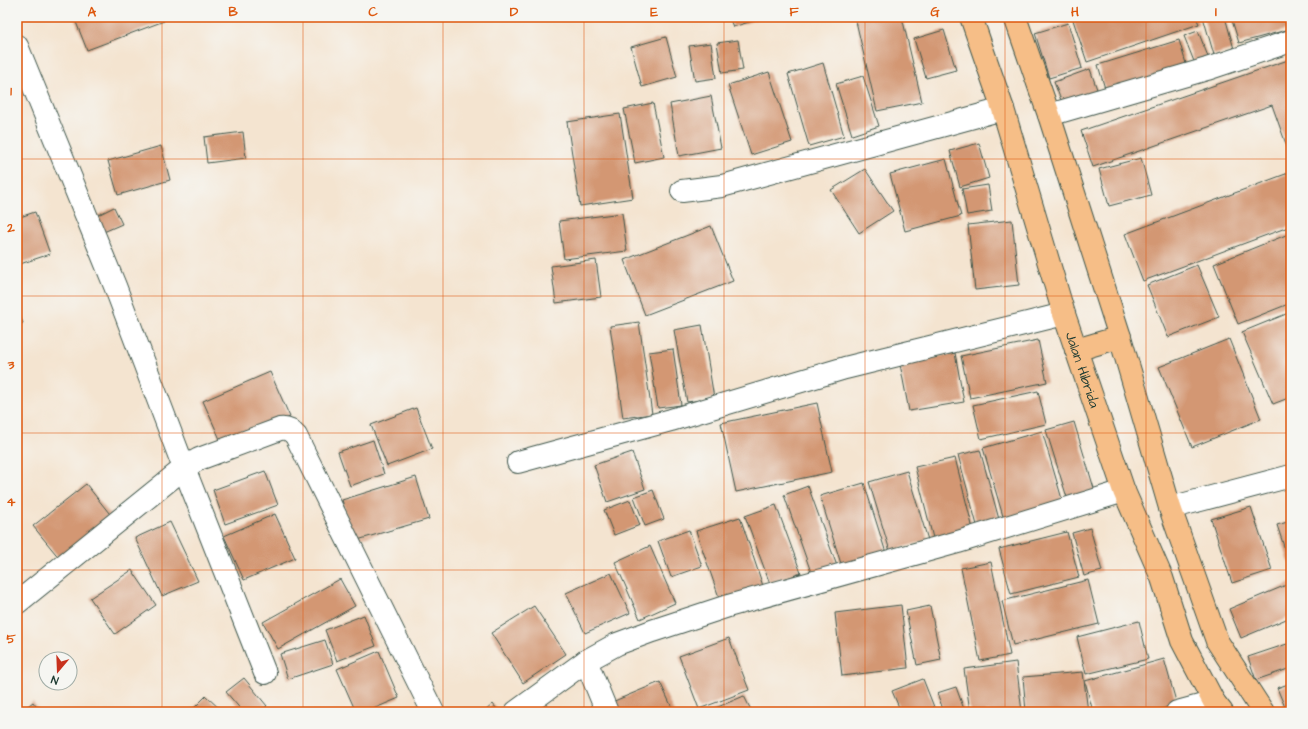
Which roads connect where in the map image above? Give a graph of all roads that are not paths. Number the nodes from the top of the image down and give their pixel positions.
1 (971, 17) edge
2 (1015, 17) edge
3 (1291, 41) edge
4 (17, 46) edge
5 (1003, 110) junction
6 (1049, 115) junction
7 (682, 191) dead end
8 (1064, 314) junction
9 (1120, 337) junction
10 (1076, 350) junction
11 (518, 462) dead end
12 (184, 468) junction
13 (1291, 476) edge
14 (1124, 491) junction
15 (1170, 508) junction
16 (17, 603) edge
17 (586, 661) junction
18 (265, 673) dead end
19 (1218, 707) edge
20 (433, 712) edge
21 (516, 712) edge
22 (607, 712) edge
23 (1177, 712) edge
24 (1263, 712) edge

1 - 5 main road, Jalan Hibrida
2 - 6 main road
3 - 6 street
4 - 12 street
5 - 7 street
5 - 8 main road, Jalan Hibrida
6 - 9 main road
8 - 10 main road, Jalan Hibrida
8 - 11 street
9 - 10 main road
9 - 15 main road
10 - 14 main road, Jalan Hibrida
12 - 16 street
12 - 18 street
12 - 20 street
13 - 15 street
14 - 17 street
14 - 19 main road, Jalan Hibrida
15 - 24 main road
17 - 21 street
17 - 22 street
19 - 23 street

